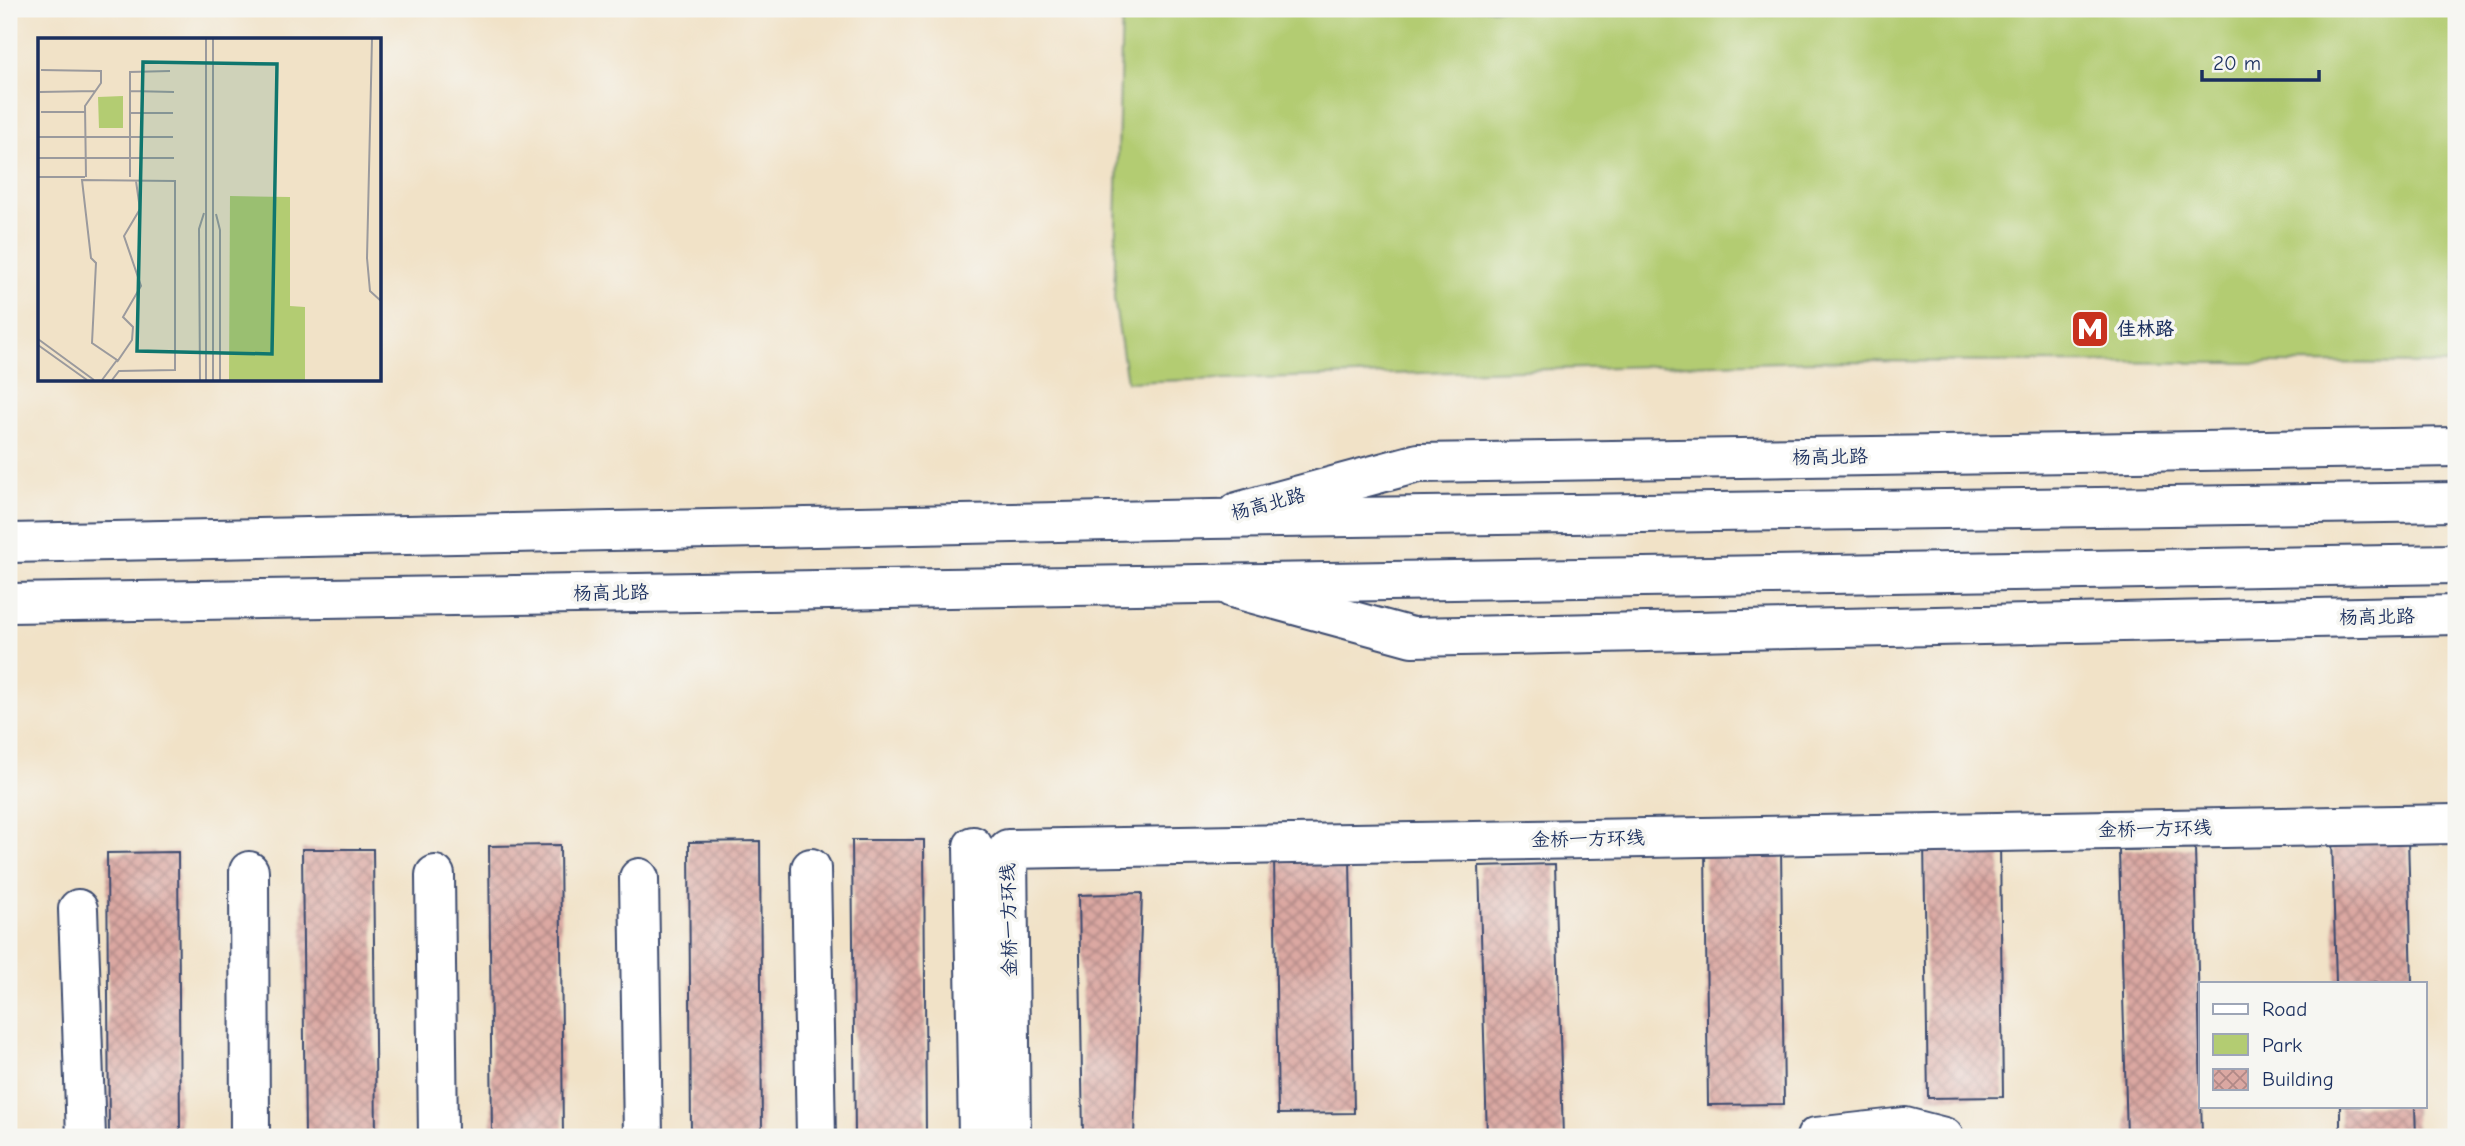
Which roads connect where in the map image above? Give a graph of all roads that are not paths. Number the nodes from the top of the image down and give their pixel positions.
1 (2456, 447) edge
2 (2456, 502) edge
3 (1210, 519) junction
4 (9, 543) edge
5 (2456, 564) edge
6 (1213, 583) junction
7 (9, 603) edge
8 (2456, 615) edge
9 (2456, 824) edge
10 (974, 846) dead end
11 (811, 868) dead end
12 (249, 871) dead end
13 (435, 875) dead end
14 (639, 878) dead end
15 (78, 909) dead end
16 (86, 1137) edge
17 (250, 1137) edge
18 (438, 1137) edge
19 (643, 1137) edge
20 (816, 1137) edge
21 (978, 1137) edge
22 (1011, 1137) edge
23 (1816, 1137) edge
24 (1944, 1137) edge

1 - 3 main road, 杨高北路
2 - 3 main road, 杨高北路
3 - 4 main road, 杨高北路
5 - 6 main road, 杨高北路
6 - 7 main road, 杨高北路
6 - 8 main road, 杨高北路
9 - 22 main road, 金桥一方环线
10 - 21 main road
11 - 20 main road
12 - 17 main road
13 - 18 main road
14 - 19 main road
15 - 16 main road
23 - 24 main road

